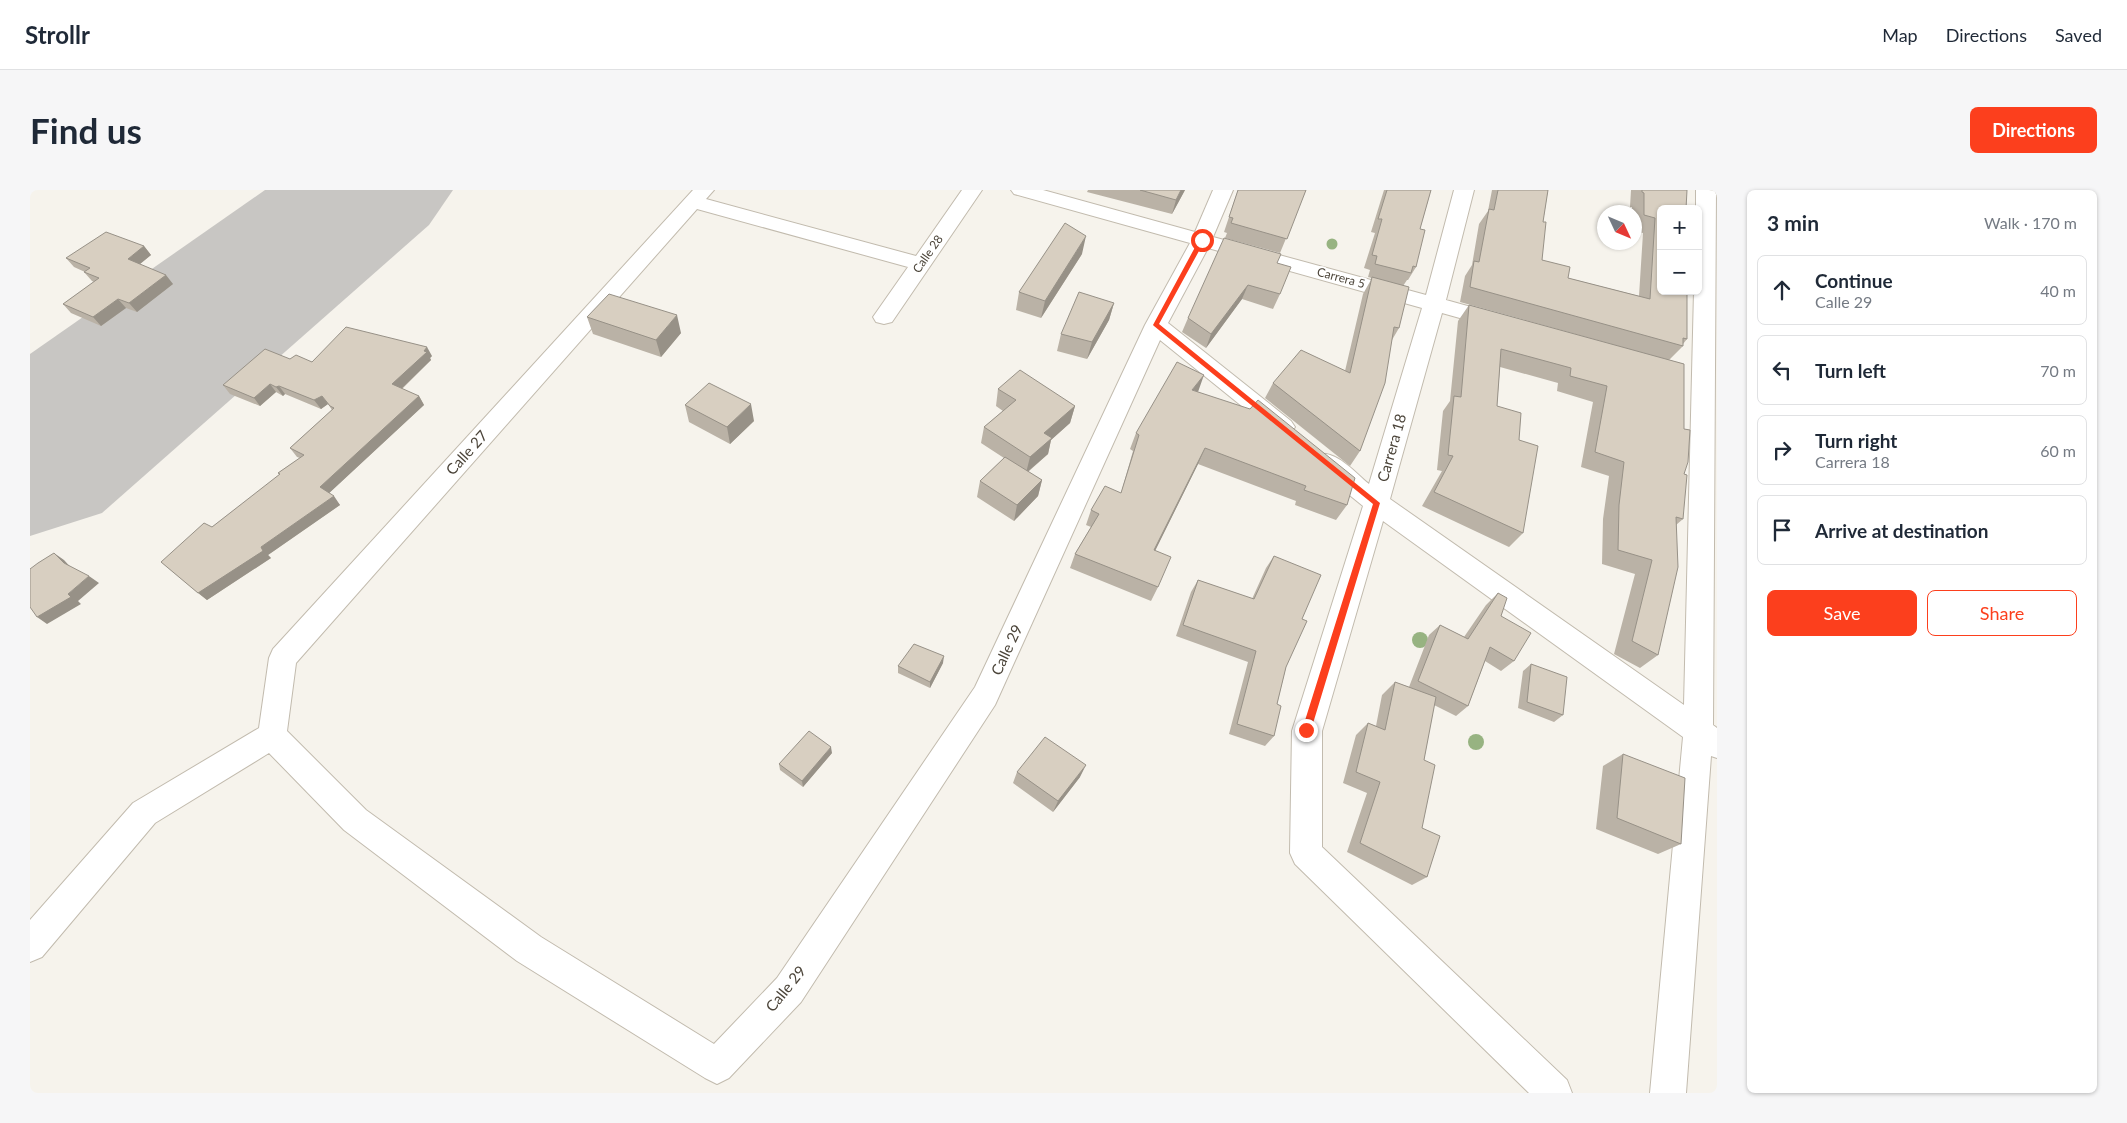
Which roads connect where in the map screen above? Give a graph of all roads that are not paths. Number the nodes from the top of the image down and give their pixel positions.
1 (972, 190) edge
2 (1022, 190) edge
3 (1223, 190) edge
4 (1464, 190) edge
5 (1706, 190) edge
6 (699, 196) edge
7 (1202, 240) junction
8 (921, 264) junction
9 (1434, 304) junction
10 (884, 317) dead end
11 (1156, 325) junction
12 (1518, 328) edge
13 (1702, 380) edge
14 (1376, 503) junction
15 (272, 736) junction
16 (1708, 738) edge
17 (30, 945) edge
18 (1554, 1093) edge
19 (1668, 1093) edge

1 - 8 street, Calle 28
2 - 7 street, Carrera 5
3 - 7 street, Calle 29
4 - 9 street, Carrera 18
5 - 13 street
6 - 8 street
6 - 15 street, Calle 27
7 - 9 street, Carrera 5
7 - 11 street, Calle 29
8 - 10 street, Calle 28
9 - 12 street, Carrera 5
9 - 14 street, Carrera 18
11 - 14 street
11 - 15 street, Calle 29
13 - 16 street
14 - 16 street
14 - 18 street, Carrera 18
15 - 17 street
16 - 19 street

